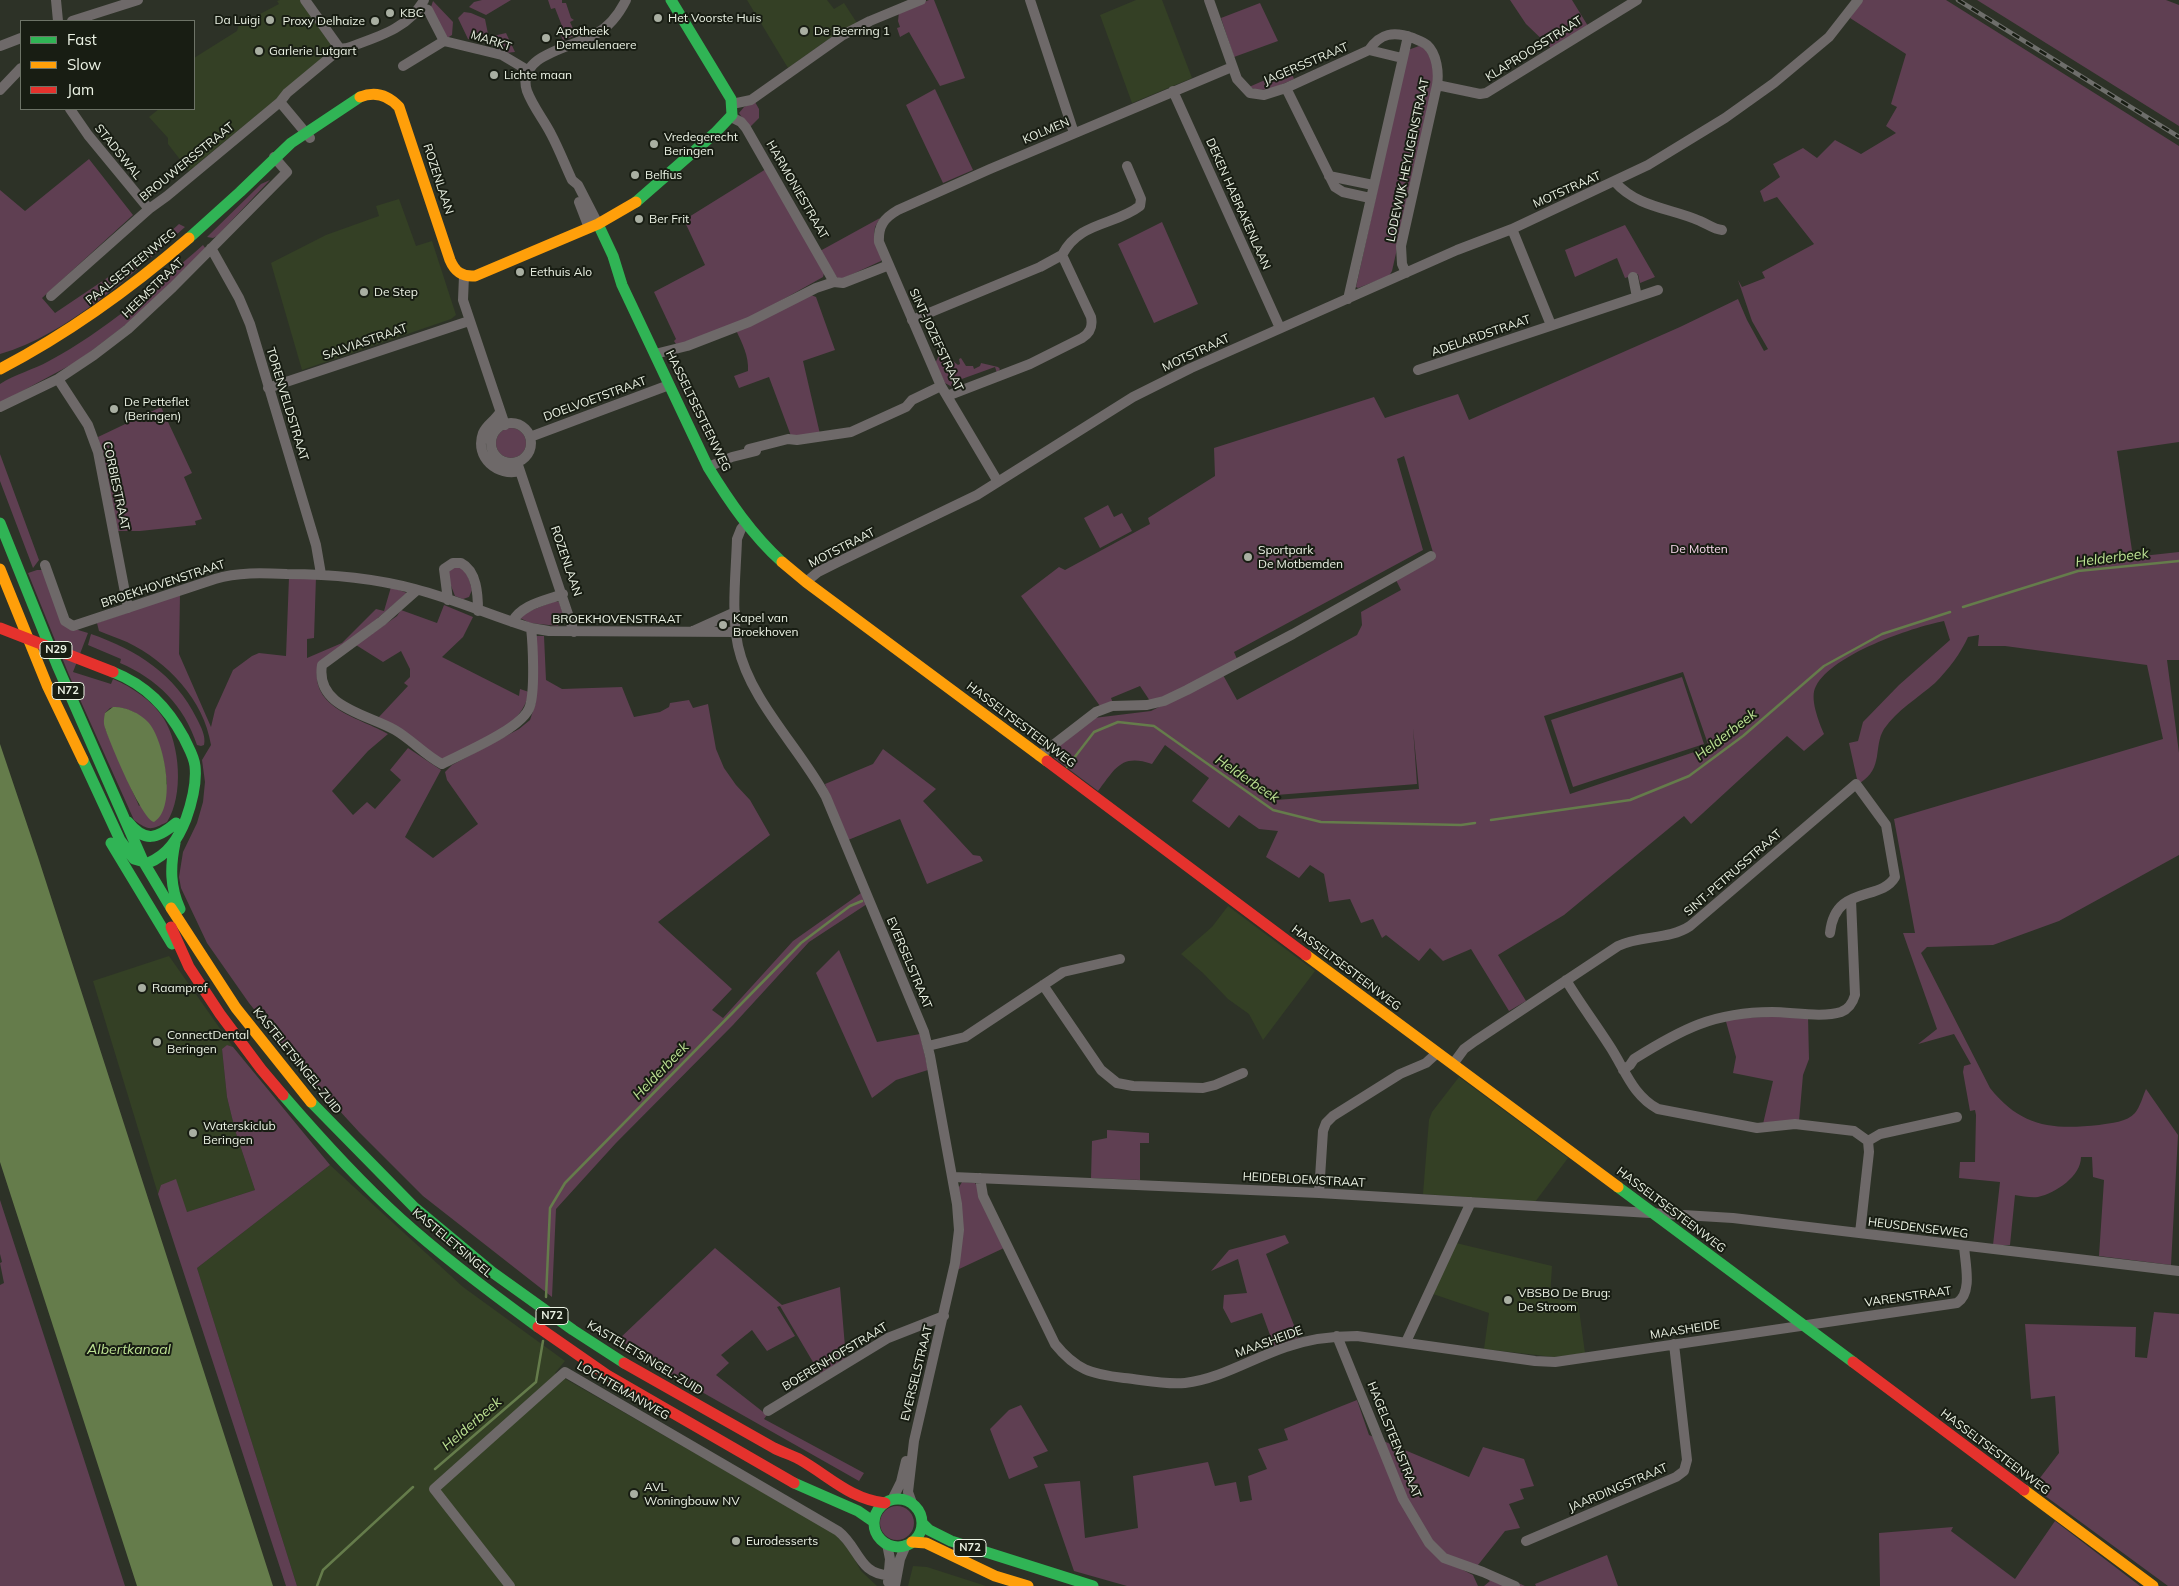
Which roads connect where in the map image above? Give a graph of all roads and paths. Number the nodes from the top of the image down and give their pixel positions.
1 (56, 0) edge
2 (138, 0) edge
3 (305, 0) edge
4 (626, 0) edge
5 (671, 0) edge
6 (891, 0) edge
7 (921, 0) edge
8 (1030, 0) edge
9 (1209, 0) edge
10 (1637, 0) edge
11 (1858, 0) edge
12 (422, 4) edge
13 (896, 10) junction
14 (58, 20) edge
15 (75, 20) edge
16 (1408, 36) junction
17 (20, 38) edge
18 (444, 40) junction
19 (0, 46) edge
20 (340, 49) junction
21 (1369, 50) junction
22 (1402, 58) junction
23 (403, 66) dead end
24 (1232, 67) junction
25 (20, 69) edge
26 (528, 71) junction
27 (1437, 85) junction
28 (1286, 88) junction
29 (0, 90) edge
30 (1173, 90) junction
31 (381, 95) joint
32 (280, 102) junction
33 (732, 104) junction
34 (71, 110) edge
35 (731, 117) junction
36 (1074, 133) junction
37 (307, 135) junction
38 (277, 160) junction
39 (1126, 166) dead end
40 (1329, 176) junction
41 (1615, 182) junction
42 (1373, 185) junction
43 (1370, 198) junction
44 (149, 209) junction
45 (594, 226) junction
46 (1512, 229) junction
47 (878, 230) joint
48 (1722, 230) dead end
49 (211, 248) junction
50 (1062, 254) junction
51 (889, 265) junction
52 (1406, 273) junction
53 (464, 276) junction
54 (1633, 277) dead end
55 (834, 282) junction
56 (1658, 290) dead end
57 (51, 296) dead end
58 (1637, 297) junction
59 (1348, 299) junction
60 (912, 320) junction
61 (469, 321) junction
62 (1551, 325) junction
63 (1280, 328) junction
64 (655, 354) junction
65 (0, 369) edge
66 (1418, 370) dead end
67 (58, 379) junction
68 (669, 385) junction
69 (941, 386) junction
70 (268, 388) junction
71 (947, 396) junction
72 (0, 407) edge
73 (500, 412) junction
74 (505, 425) junction
75 (530, 437) junction
76 (783, 444) dead end
77 (749, 449) dead end
78 (519, 467) junction
79 (708, 467) junction
80 (998, 482) junction
81 (0, 523) edge
82 (746, 523) junction
83 (1431, 556) dead end
84 (45, 565) dead end
85 (0, 569) edge
86 (321, 574) junction
87 (806, 582) junction
88 (416, 590) junction
89 (563, 594) junction
90 (448, 600) junction
91 (128, 608) junction
92 (478, 611) junction
93 (735, 612) junction
94 (512, 622) junction
95 (0, 628) edge
96 (531, 628) junction
97 (693, 631) junction
98 (574, 632) junction
99 (736, 632) junction
100 (47, 685) junction
101 (180, 732) junction
102 (1039, 756) junction
103 (123, 816) junction
104 (176, 823) junction
105 (175, 842) junction
106 (143, 862) junction
107 (1851, 900) junction
108 (1830, 933) dead end
109 (200, 952) junction
110 (1120, 959) dead end
111 (189, 967) junction
112 (1566, 980) junction
113 (1044, 985) junction
114 (928, 1046) junction
115 (1437, 1053) junction
116 (1453, 1064) junction
117 (1623, 1070) junction
118 (1243, 1073) dead end
119 (1957, 1117) dead end
120 (1868, 1141) junction
121 (358, 1176) joint
122 (953, 1177) junction
123 (980, 1178) junction
124 (1319, 1193) junction
125 (1471, 1202) junction
126 (1654, 1214) junction
127 (1860, 1233) junction
128 (1964, 1246) junction
129 (2179, 1271) edge
130 (944, 1316) junction
131 (1802, 1324) junction
132 (1337, 1336) junction
133 (1406, 1342) junction
134 (1674, 1344) junction
135 (768, 1411) dead end
136 (914, 1440) junction
137 (888, 1502) junction
138 (912, 1503) junction
139 (874, 1522) junction
140 (922, 1523) junction
141 (1526, 1541) dead end
142 (909, 1543) junction
143 (887, 1544) junction
144 (888, 1581) edge
145 (510, 1586) edge
146 (895, 1586) edge
147 (1028, 1586) edge
148 (1093, 1586) edge
149 (1515, 1586) edge
150 (2153, 1586) edge

1 - 14 street
2 - 15 street
3 - 20 street
4 - 26 street
5 - 33 main road
6 - 13 street
7 - 13 street
8 - 36 street
9 - 24 street, JAGERSSTRAAT
10 - 27 street, KLAPROOSSTRAAT
11 - 41 street, MOTSTRAAT
12 - 18 street
12 - 20 street
13 - 33 street
16 - 21 street, LODEWIJK HEYLIGENSTRAAT
16 - 22 street
16 - 27 street, LODEWIJK HEYLIGENSTRAAT
17 - 19 street
18 - 23 street
18 - 26 street, MARKT
20 - 32 street, BROUWERSSTRAAT
21 - 22 street, JAGERSSTRAAT
21 - 28 street, JAGERSSTRAAT
22 - 42 street
24 - 28 street, JAGERSSTRAAT
24 - 30 street, KOLMEN
25 - 29 street
26 - 45 street, HASSELTSESTEENWEG
27 - 52 street, LODEWIJK HEYLIGENSTRAAT
28 - 40 street
30 - 36 street, KOLMEN
30 - 63 street, DEKEN HABRAKENLAAN
31 - 37 main road, PAALSESTEENWEG
31 - 53 main road, ROZENLAAN
32 - 37 street
32 - 44 street, BROUWERSSTRAAT
33 - 35 main road
34 - 44 street, STADSWAL
35 - 45 main road
35 - 55 street, HARMONIESTRAAT
36 - 47 street, KOLMEN
37 - 38 main road, PAALSESTEENWEG
38 - 49 street, HEEMSTRAAT
38 - 65 main road, PAALSESTEENWEG
39 - 50 street
40 - 42 street
40 - 43 street
41 - 46 street, MOTSTRAAT
41 - 48 street, MOTSTRAAT
42 - 43 street
43 - 59 street
44 - 57 street, BROUWERSSTRAAT
45 - 53 main road
45 - 64 main road, HASSELTSESTEENWEG
46 - 52 street, MOTSTRAAT
46 - 62 street, ADELARDSTRAAT
47 - 51 street, SINT-JOZEFSTRAAT
49 - 67 street, HEEMSTRAAT
49 - 70 street, TORENVELDSTRAAT
50 - 60 street
50 - 71 street
51 - 55 street
51 - 60 street, SINT-JOZEFSTRAAT
52 - 59 street, MOTSTRAAT
53 - 61 street
54 - 58 street
55 - 64 street
56 - 58 street, ADELARDSTRAAT
58 - 62 street, ADELARDSTRAAT
59 - 63 street, MOTSTRAAT
60 - 69 street, SINT-JOZEFSTRAAT
61 - 70 street, SALVIASTRAAT
61 - 73 street
62 - 66 street, ADELARDSTRAAT
63 - 80 street, MOTSTRAAT
64 - 68 main road, HASSELTSESTEENWEG
67 - 72 street, HEEMSTRAAT
67 - 91 street, CORBIESTRAAT
68 - 75 street, DOELVOETSTRAAT
68 - 79 main road, HASSELTSESTEENWEG
69 - 71 street, SINT-JOZEFSTRAAT
69 - 77 street
70 - 86 street, TORENVELDSTRAAT
71 - 80 street, SINT-JOZEFSTRAAT
73 - 74 street
73 - 78 street
74 - 75 street
74 - 78 street
75 - 78 street
76 - 79 street
78 - 89 street, ROZENLAAN
79 - 82 main road, HASSELTSESTEENWEG
80 - 87 street, MOTSTRAAT
81 - 103 main road, KASTELETSINGEL-ZUID / N72
82 - 87 main road, HASSELTSESTEENWEG
82 - 93 street, EVERSELSTRAAT
83 - 102 street
84 - 91 street, BROEKHOVENSTRAAT
85 - 100 main road, KASTELETSINGEL-ZUID / N72
86 - 88 street, BROEKHOVENSTRAAT
86 - 91 street, BROEKHOVENSTRAAT
87 - 102 main road, HASSELTSESTEENWEG
88 - 90 street, BROEKHOVENSTRAAT
88 - 96 street
89 - 94 street, BROEKHOVENSTRAAT
89 - 98 street, ROZENLAAN
90 - 92 street, BROEKHOVENSTRAAT
90 - 92 street
92 - 94 street, BROEKHOVENSTRAAT
93 - 97 street, BROEKHOVENSTRAAT
93 - 99 street, EVERSELSTRAAT
94 - 96 street, BROEKHOVENSTRAAT
95 - 101 main road, N29, bridge
96 - 98 street, BROEKHOVENSTRAAT
97 - 98 street, BROEKHOVENSTRAAT
97 - 99 street, BROEKHOVENSTRAAT
99 - 114 street, EVERSELSTRAAT
100 - 106 main road, KASTELETSINGEL-ZUID / N72
100 - 111 main road, KASTELETSINGEL-ZUID
101 - 104 main road, N29
101 - 105 main road, N29
102 - 115 main road, HASSELTSESTEENWEG
103 - 104 main road
103 - 106 main road, KASTELETSINGEL-ZUID / N72
104 - 106 main road, N29
105 - 106 main road, N29
105 - 109 main road
106 - 109 main road, KASTELETSINGEL-ZUID / N72
106 - 111 main road, KASTELETSINGEL-ZUID / N72
107 - 108 street, SINT-PETRUSSTRAAT
107 - 112 street, SINT-PETRUSSTRAAT
107 - 117 street
109 - 137 main road, KASTELETSINGEL-ZUID / N72
110 - 113 street
111 - 121 main road, KASTELETSINGEL-ZUID / N72
112 - 116 street, SINT-PETRUSSTRAAT
112 - 117 street
113 - 114 street
113 - 118 street
114 - 122 street, EVERSELSTRAAT
115 - 116 main road, HASSELTSESTEENWEG
115 - 124 street
116 - 126 main road, HASSELTSESTEENWEG
117 - 120 street
119 - 120 street
120 - 127 street
121 - 139 main road, KASTELETSINGEL / N72
122 - 123 street, HEIDEBLOEMSTRAAT
122 - 130 street, EVERSELSTRAAT
123 - 124 street, HEIDEBLOEMSTRAAT
123 - 132 street, MAASHEIDE
124 - 125 street, HEIDEBLOEMSTRAAT
125 - 126 street, HEIDEBLOEMSTRAAT
125 - 133 street
126 - 127 street, HEUSDENSEWEG
126 - 131 main road, HASSELTSESTEENWEG
127 - 128 street, HEUSDENSEWEG
128 - 129 street, HEUSDENSEWEG
128 - 131 street, VARENSTRAAT
130 - 135 street, BOERENHOFSTRAAT
130 - 136 street, EVERSELSTRAAT
131 - 134 street, MAASHEIDE
131 - 150 main road, HASSELTSESTEENWEG
132 - 133 street, MAASHEIDE
132 - 149 street, HAGELSTEENSTRAAT
133 - 134 street, MAASHEIDE
134 - 141 street, JAARDINGSTRAAT
136 - 137 street, EVERSELSTRAAT
136 - 138 street, EVERSELSTRAAT
137 - 138 main road, N72
137 - 139 main road
138 - 140 main road
139 - 143 main road, N72
140 - 142 main road
140 - 148 main road, N72
142 - 143 main road, N72
142 - 146 street
142 - 147 main road, N72
143 - 144 street
144 - 145 street, LOCHTEMANWEG

